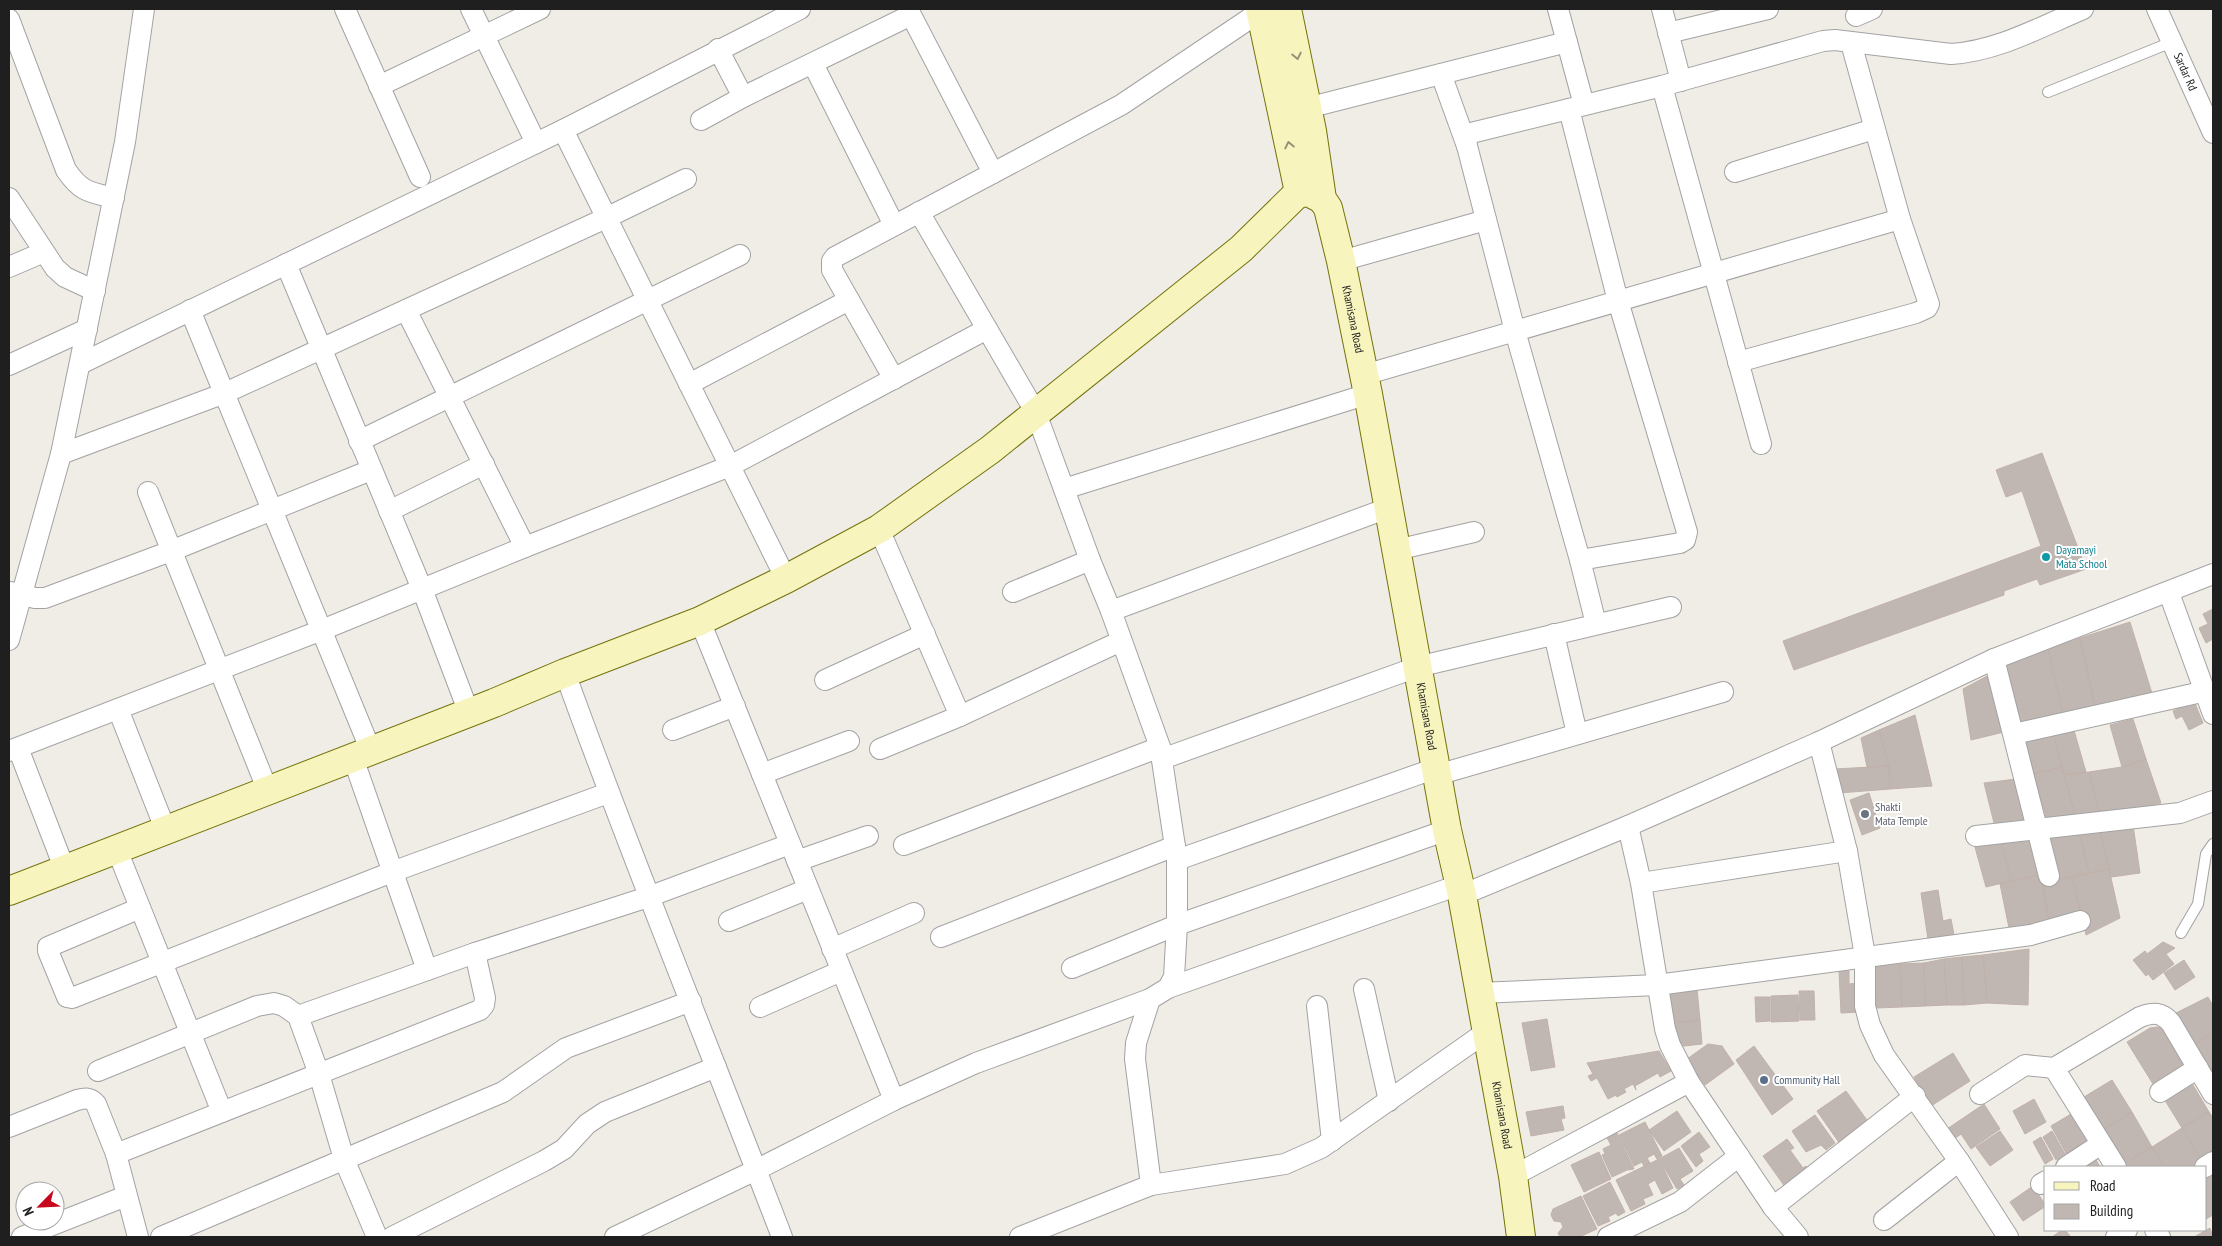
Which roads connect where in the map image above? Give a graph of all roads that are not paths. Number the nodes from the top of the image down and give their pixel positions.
1 (144, 9) edge
2 (345, 9) edge
3 (472, 9) edge
4 (540, 9) edge
5 (1558, 9) edge
6 (1662, 9) edge
7 (1768, 9) edge
8 (2083, 9) edge
9 (2157, 9) edge
10 (1277, 10) edge
11 (789, 11) edge
12 (910, 11) edge
13 (9, 19) edge
14 (1668, 33) junction
15 (485, 37) junction
16 (1567, 42) junction
17 (2172, 42) junction
18 (1851, 43) junction
19 (718, 49) junction
20 (16, 58) edge
21 (813, 64) junction
22 (1442, 74) junction
23 (1672, 84) junction
24 (379, 86) junction
25 (2048, 92) dead end
26 (743, 97) junction
27 (1576, 107) junction
28 (1308, 108) junction
29 (701, 120) dead end
30 (1874, 129) junction
31 (563, 130) junction
32 (2213, 130) edge
33 (536, 143) junction
34 (1467, 146) junction
35 (1735, 172) dead end
36 (994, 174) junction
37 (420, 177) dead end
38 (686, 179) dead end
39 (1311, 196) junction
40 (9, 198) edge
41 (114, 198) junction
42 (919, 212) junction
43 (606, 218) junction
44 (1900, 219) junction
45 (1486, 220) junction
46 (894, 225) junction
47 (44, 252) junction
48 (740, 254) dead end
49 (1341, 261) junction
50 (286, 264) junction
51 (9, 267) edge
52 (1714, 273) junction
53 (95, 291) junction
54 (849, 300) junction
55 (648, 301) junction
56 (1618, 301) junction
57 (190, 310) junction
58 (406, 310) junction
59 (87, 329) junction
60 (987, 329) junction
61 (1515, 331) junction
62 (322, 348) junction
63 (1738, 362) junction
64 (80, 364) junction
65 (9, 365) edge
66 (894, 378) junction
67 (689, 384) junction
68 (1366, 385) junction
69 (225, 393) junction
70 (450, 396) junction
71 (1036, 413) junction
72 (359, 441) junction
73 (1761, 444) dead end
74 (61, 454) junction
75 (484, 464) junction
76 (730, 466) junction
77 (371, 470) junction
78 (1064, 488) junction
79 (148, 492) dead end
80 (1388, 508) junction
81 (273, 511) junction
82 (389, 511) junction
83 (879, 530) junction
84 (1474, 532) dead end
85 (525, 546) junction
86 (1396, 550) junction
87 (171, 551) junction
88 (1090, 560) junction
89 (1580, 560) junction
90 (2213, 574) edge
91 (786, 579) junction
92 (422, 589) junction
93 (1013, 592) dead end
94 (2169, 592) junction
95 (15, 593) edge
96 (1671, 607) dead end
97 (1111, 611) junction
98 (700, 621) junction
99 (1596, 624) junction
100 (322, 630) junction
101 (925, 634) junction
102 (1554, 634) junction
103 (9, 640) edge
104 (1121, 641) junction
105 (1994, 659) junction
106 (1417, 667) junction
107 (220, 671) junction
108 (565, 673) junction
109 (826, 680) dead end
110 (2206, 691) junction
111 (1723, 692) dead end
112 (735, 706) junction
113 (118, 709) junction
114 (470, 712) junction
115 (2213, 714) edge
116 (960, 716) junction
117 (672, 730) dead end
118 (1577, 734) junction
119 (2014, 734) junction
120 (849, 741) dead end
121 (1819, 742) junction
122 (13, 749) edge
123 (880, 749) dead end
124 (1161, 753) junction
125 (362, 754) junction
126 (1436, 771) junction
127 (762, 774) junction
128 (268, 791) junction
129 (608, 793) junction
130 (2213, 801) edge
131 (1628, 826) junction
132 (166, 830) junction
133 (1447, 830) junction
134 (2038, 830) junction
135 (868, 836) dead end
136 (1976, 836) dead end
137 (2213, 844) edge
138 (904, 846) dead end
139 (117, 850) junction
140 (1847, 851) junction
141 (794, 853) junction
142 (1176, 853) junction
143 (66, 870) junction
144 (392, 872) junction
145 (2049, 876) dead end
146 (1641, 883) junction
147 (808, 889) junction
148 (1460, 890) junction
149 (9, 891) edge
150 (648, 897) junction
151 (140, 908) junction
152 (914, 913) dead end
153 (729, 921) dead end
154 (2080, 921) dead end
155 (1176, 925) junction
156 (2180, 933) dead end
157 (941, 937) dead end
158 (832, 948) junction
159 (475, 953) junction
160 (1865, 956) junction
161 (162, 962) junction
162 (1072, 968) dead end
163 (427, 970) junction
164 (841, 971) junction
165 (1657, 985) junction
166 (1168, 988) junction
167 (1364, 989) dead end
168 (1479, 993) junction
169 (1150, 999) junction
170 (691, 1001) junction
171 (1317, 1006) dead end
172 (760, 1007) dead end
173 (298, 1016) junction
174 (1486, 1032) junction
175 (190, 1033) junction
176 (716, 1067) junction
177 (2054, 1068) junction
178 (2198, 1068) junction
179 (98, 1071) dead end
180 (319, 1074) junction
181 (1689, 1082) junction
182 (2160, 1092) dead end
183 (1980, 1094) dead end
184 (2213, 1094) edge
185 (1915, 1096) junction
186 (894, 1100) junction
187 (1389, 1101) junction
188 (222, 1112) junction
189 (9, 1127) edge
190 (1332, 1141) junction
191 (2101, 1144) junction
192 (116, 1154) junction
193 (1739, 1156) junction
194 (344, 1159) junction
195 (1959, 1161) junction
196 (2068, 1166) edge
197 (2115, 1166) edge
198 (756, 1170) junction
199 (1513, 1176) junction
200 (1151, 1185) junction
201 (126, 1196) junction
202 (1773, 1207) junction
203 (1884, 1220) dead end
204 (2001, 1235) edge
205 (1794, 1236) edge
206 (22, 1237) edge
207 (138, 1237) edge
208 (162, 1237) edge
209 (377, 1237) edge
210 (392, 1237) edge
211 (615, 1237) edge
212 (782, 1237) edge
213 (1020, 1237) edge
214 (1521, 1237) edge
215 (1608, 1237) edge

1 - 41 street
2 - 24 street
3 - 15 street
4 - 15 street
5 - 16 street
6 - 14 street
7 - 14 street
8 - 18 street
9 - 17 street, Sardar Rd
10 -> 28 street
10 - 36 street
39 -> 10 street
11 - 19 street
12 - 21 street
12 - 36 street
13 - 20 street
14 - 23 street
15 - 24 street
15 - 33 street
16 - 22 street
16 - 27 street
17 - 25 lane
17 - 32 street, Sardar Rd
18 - 23 street
18 - 30 street
19 - 26 street
19 - 31 street
20 - 41 street
21 - 26 street
21 - 46 street
22 - 28 street
22 - 34 street
23 - 27 street
23 - 52 street
24 - 37 street
26 - 29 street
27 - 34 street
27 - 56 street
28 - 39 street
30 - 35 street
30 - 44 street
31 - 33 street
31 - 43 street
33 - 50 street
34 - 45 street
36 - 42 street
38 - 43 street
39 - 49 street, Khamisana Road
39 - 71 street
40 - 47 street
41 - 53 street
42 - 46 street
42 - 60 street
43 - 55 street
43 - 58 street
44 - 52 street
44 - 63 street
45 - 49 street
45 - 61 street
46 - 54 street
47 - 51 street
47 - 53 street
48 - 55 street
49 - 68 street, Khamisana Road
50 - 57 street
50 - 62 street
52 - 56 street
52 - 63 street
53 - 59 street
54 - 66 street
54 - 67 street
55 - 67 street
55 - 70 street
56 - 61 street
56 - 89 street
57 - 64 street
57 - 69 street
58 - 62 street
58 - 70 street
59 - 64 street
59 - 65 street
60 - 66 street
60 - 71 street
61 - 68 street
61 - 89 street
62 - 69 street
62 - 72 street
63 - 73 street
64 - 74 street
66 - 76 street
67 - 76 street
68 - 78 street
68 - 80 street, Khamisana Road
69 - 74 street
69 - 81 street
70 - 72 street
70 - 75 street
71 - 78 street
71 - 83 street
72 - 77 street
74 - 95 street
75 - 82 street
75 - 85 street
76 - 85 street
76 - 91 street
77 - 81 street
77 - 82 street
78 - 88 street
79 - 87 street
80 - 86 street, Khamisana Road
80 - 97 street
81 - 87 street
81 - 100 street
82 - 92 street
83 - 91 street
83 - 101 street
84 - 86 street
85 - 92 street
86 - 106 street, Khamisana Road
87 - 95 street
87 - 107 street
88 - 93 street
88 - 97 street
89 - 99 street
90 - 94 street
91 - 98 street
92 - 100 street
92 - 114 street
94 - 105 street
94 - 110 street
95 - 103 street
96 - 99 street
97 - 104 street
98 - 108 street
98 - 112 street
99 - 102 street
100 - 107 street
100 - 125 street
101 - 109 street
101 - 116 street
102 - 106 street
102 - 118 street
104 - 116 street
104 - 124 street
105 - 119 street
105 - 121 street
106 - 124 street
106 - 126 street, Khamisana Road
107 - 113 street
107 - 128 street
108 - 114 street
108 - 129 street
110 - 115 street
110 - 119 street
111 - 118 street
112 - 117 street
112 - 127 street
113 - 122 street
113 - 132 street
114 - 125 street
116 - 123 street
118 - 126 street
119 - 134 street
120 - 127 street
121 - 131 street
121 - 140 street
122 - 143 street
124 - 138 street
124 - 142 street
125 - 128 street
125 - 144 street
126 - 133 street, Khamisana Road
126 - 142 street
127 - 141 street
128 - 132 street
129 - 144 street
129 - 150 street
130 - 134 street
131 - 146 street
131 - 148 street
132 - 139 street
133 - 148 street, Khamisana Road
133 - 155 street
134 - 136 street
134 - 145 street
135 - 141 street
137 - 156 lane
139 - 143 street
139 - 151 street
140 - 146 street
140 - 160 street
141 - 147 street
141 - 150 street
142 - 155 street
142 - 157 street
143 - 149 street
144 - 161 street
144 - 163 street
146 - 165 street
147 - 153 street
147 - 158 street
148 - 166 street
148 - 168 street, Khamisana Road
150 - 159 street
150 - 170 street
151 - 161 street
151 - 161 street
152 - 158 street
154 - 160 street
155 - 162 street
155 - 166 street
158 - 164 street
159 - 163 street
159 - 180 street
160 - 165 street
160 - 185 street
161 - 175 street
163 - 173 street
164 - 172 street
164 - 186 street
165 - 168 street
165 - 181 street
166 - 169 street
167 - 187 street
168 - 174 street, Khamisana Road
169 - 186 street
169 - 200 street
170 - 176 street
170 - 194 street
171 - 190 street
173 - 175 street
173 - 180 street
174 - 187 street
174 - 199 street, Khamisana Road
175 - 179 street
175 - 188 street
176 - 198 street
176 - 210 street
177 - 178 street
177 - 183 street
177 - 191 street
178 - 182 street
178 - 184 street
180 - 188 street
180 - 194 street
181 - 193 street
181 - 199 street
185 - 195 street
185 - 202 street
186 - 198 street
187 - 190 street
188 - 192 street
189 - 192 street
190 - 200 street
191 - 196 street
191 - 197 street
192 - 201 street
193 - 202 street
193 - 215 street
194 - 208 street
194 - 209 street
195 - 203 street
195 - 204 street
198 - 211 street
198 - 212 street
199 - 214 street, Khamisana Road
200 - 213 street
201 - 206 street
201 - 207 street
202 - 205 street

